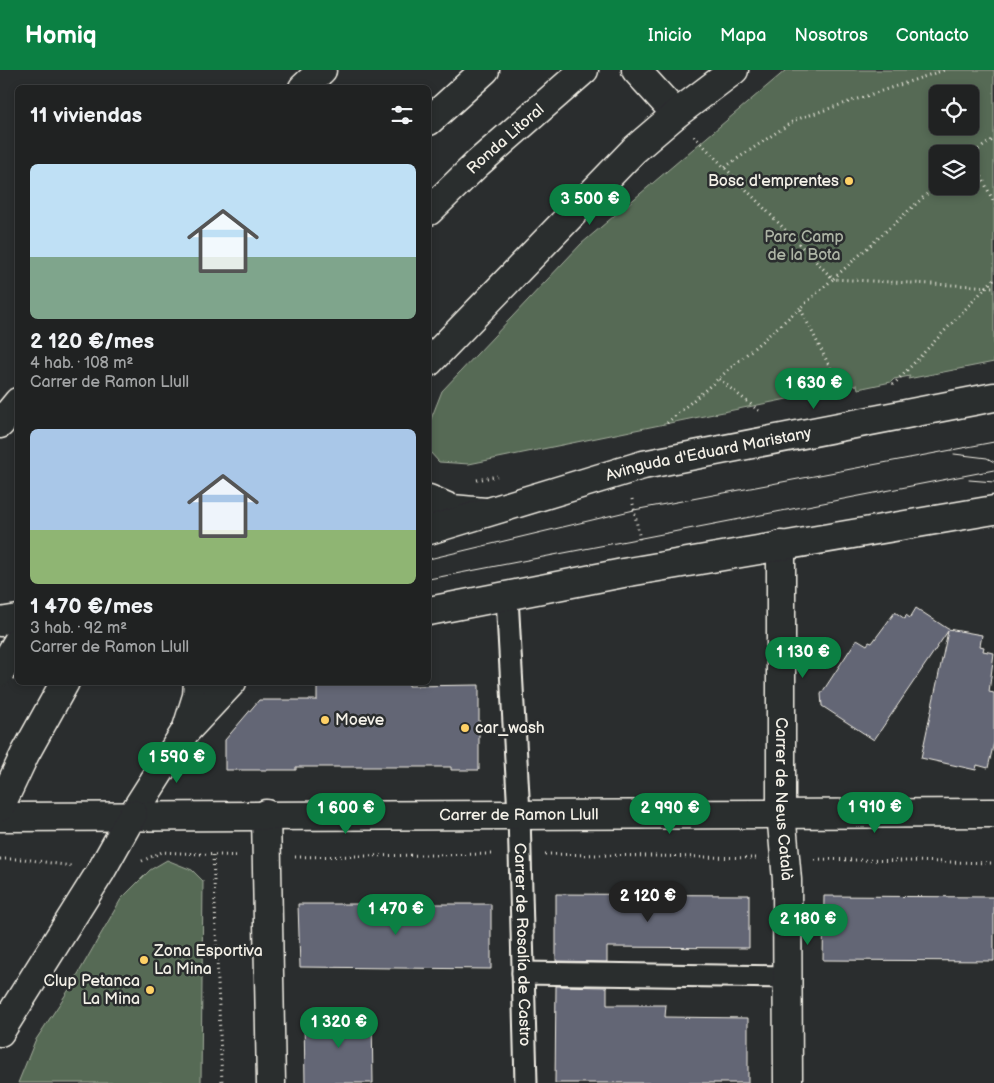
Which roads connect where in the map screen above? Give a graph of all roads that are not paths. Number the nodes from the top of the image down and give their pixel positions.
1 (322, 70) edge
2 (485, 70) edge
3 (584, 70) edge
4 (734, 70) edge
5 (640, 75) edge
6 (306, 85) edge
7 (431, 119) edge
8 (684, 124) junction
9 (431, 209) edge
10 (431, 360) edge
11 (994, 397) edge
12 (15, 406) edge
13 (0, 424) edge
14 (431, 500) edge
15 (994, 510) edge
16 (484, 512) junction
17 (431, 529) edge
18 (781, 545) junction
19 (507, 597) junction
20 (431, 611) edge
21 (15, 619) edge
22 (0, 622) edge
23 (15, 646) edge
24 (0, 672) edge
25 (63, 685) edge
26 (198, 685) edge
27 (229, 685) edge
28 (185, 732) junction
29 (0, 807) edge
30 (781, 812) junction
31 (994, 813) edge
32 (133, 814) junction
33 (266, 814) junction
34 (520, 814) junction
35 (0, 817) edge
36 (523, 972) junction
37 (788, 977) junction
38 (0, 1032) edge
39 (271, 1083) edge
40 (526, 1083) edge
41 (788, 1083) edge

1 - 6 main road
2 - 7 main road
3 - 9 main road, Ronda Litoral
4 - 8 main road
5 - 8 main road
8 - 10 main road
11 - 16 main road, Avinguda d'Eduard Maristany
12 - 13 main road
14 - 16 main road
15 - 18 main road
16 - 17 main road, Avinguda d'Eduard Maristany
18 - 19 main road
18 - 30 main road, Carrer de Neus Català
19 - 20 main road
19 - 34 street, Carrer de Rosalía de Castro
21 - 22 main road
23 - 24 main road, bridge
25 - 29 main road
26 - 28 main road
27 - 28 main road
28 - 32 main road
30 - 31 main road, Carrer de Ramon Llull
30 - 34 main road, Carrer de Ramon Llull
30 - 37 main road, Carrer de Neus Català
32 - 33 main road, Carrer de Ramon Llull
32 - 35 main road
32 - 38 main road
33 - 34 main road, Carrer de Ramon Llull
33 - 39 main road
34 - 36 street, Carrer de Rosalía de Castro
36 - 37 street
36 - 40 street, Carrer de Rosalía de Castro
37 - 41 main road, Carrer de Neus Català

